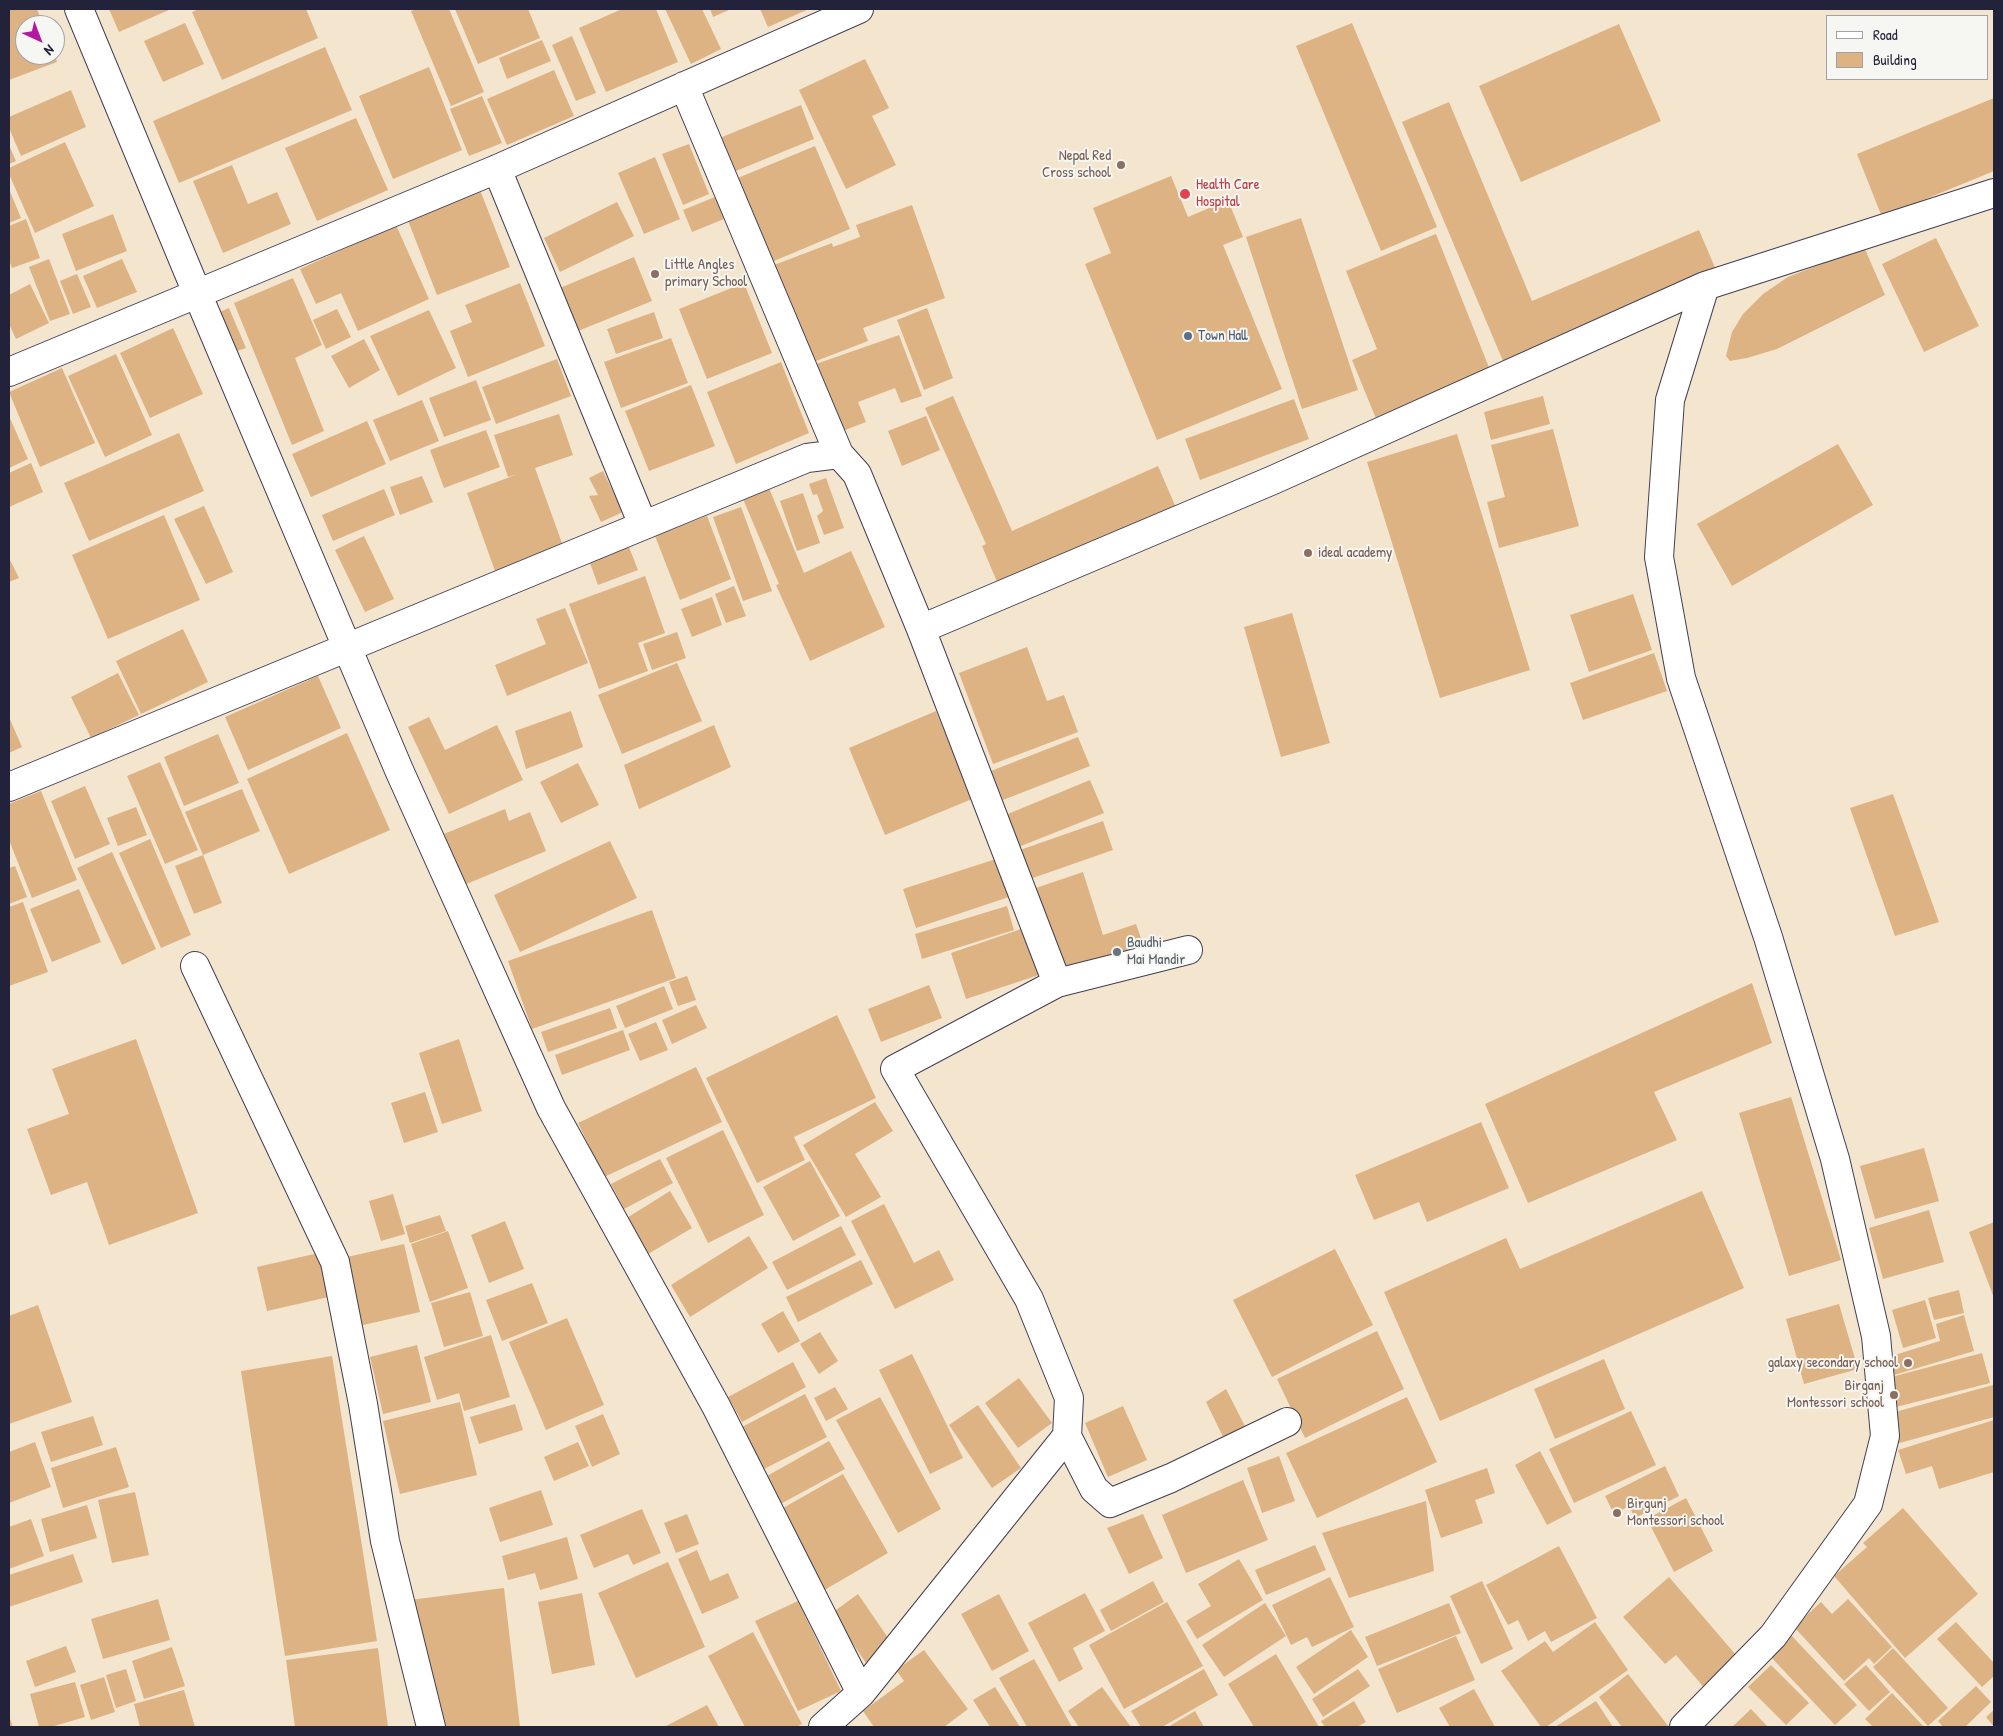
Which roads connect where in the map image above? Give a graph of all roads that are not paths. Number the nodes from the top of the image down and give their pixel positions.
1 (80, 9) edge
2 (859, 9) edge
3 (684, 86) junction
4 (497, 169) junction
5 (1994, 194) edge
6 (1706, 286) junction
7 (197, 293) junction
8 (9, 372) edge
9 (839, 454) junction
10 (643, 525) junction
11 (921, 629) junction
12 (348, 648) junction
13 (9, 787) edge
14 (1188, 950) dead end
15 (195, 966) dead end
16 (1057, 983) junction
17 (1287, 1422) dead end
18 (1067, 1436) junction
19 (861, 1693) junction
20 (431, 1727) edge
21 (823, 1727) edge
22 (1684, 1727) edge

1 - 7 street
2 - 3 street
3 - 4 street
3 - 9 street
4 - 7 street
4 - 10 street
5 - 6 street
6 - 11 street
6 - 22 street
7 - 8 street
7 - 12 street
9 - 10 street
9 - 11 street
10 - 12 street
11 - 16 street
12 - 13 street
12 - 19 street
14 - 16 street
15 - 20 street
16 - 18 street
17 - 18 street
18 - 19 street
19 - 21 street

